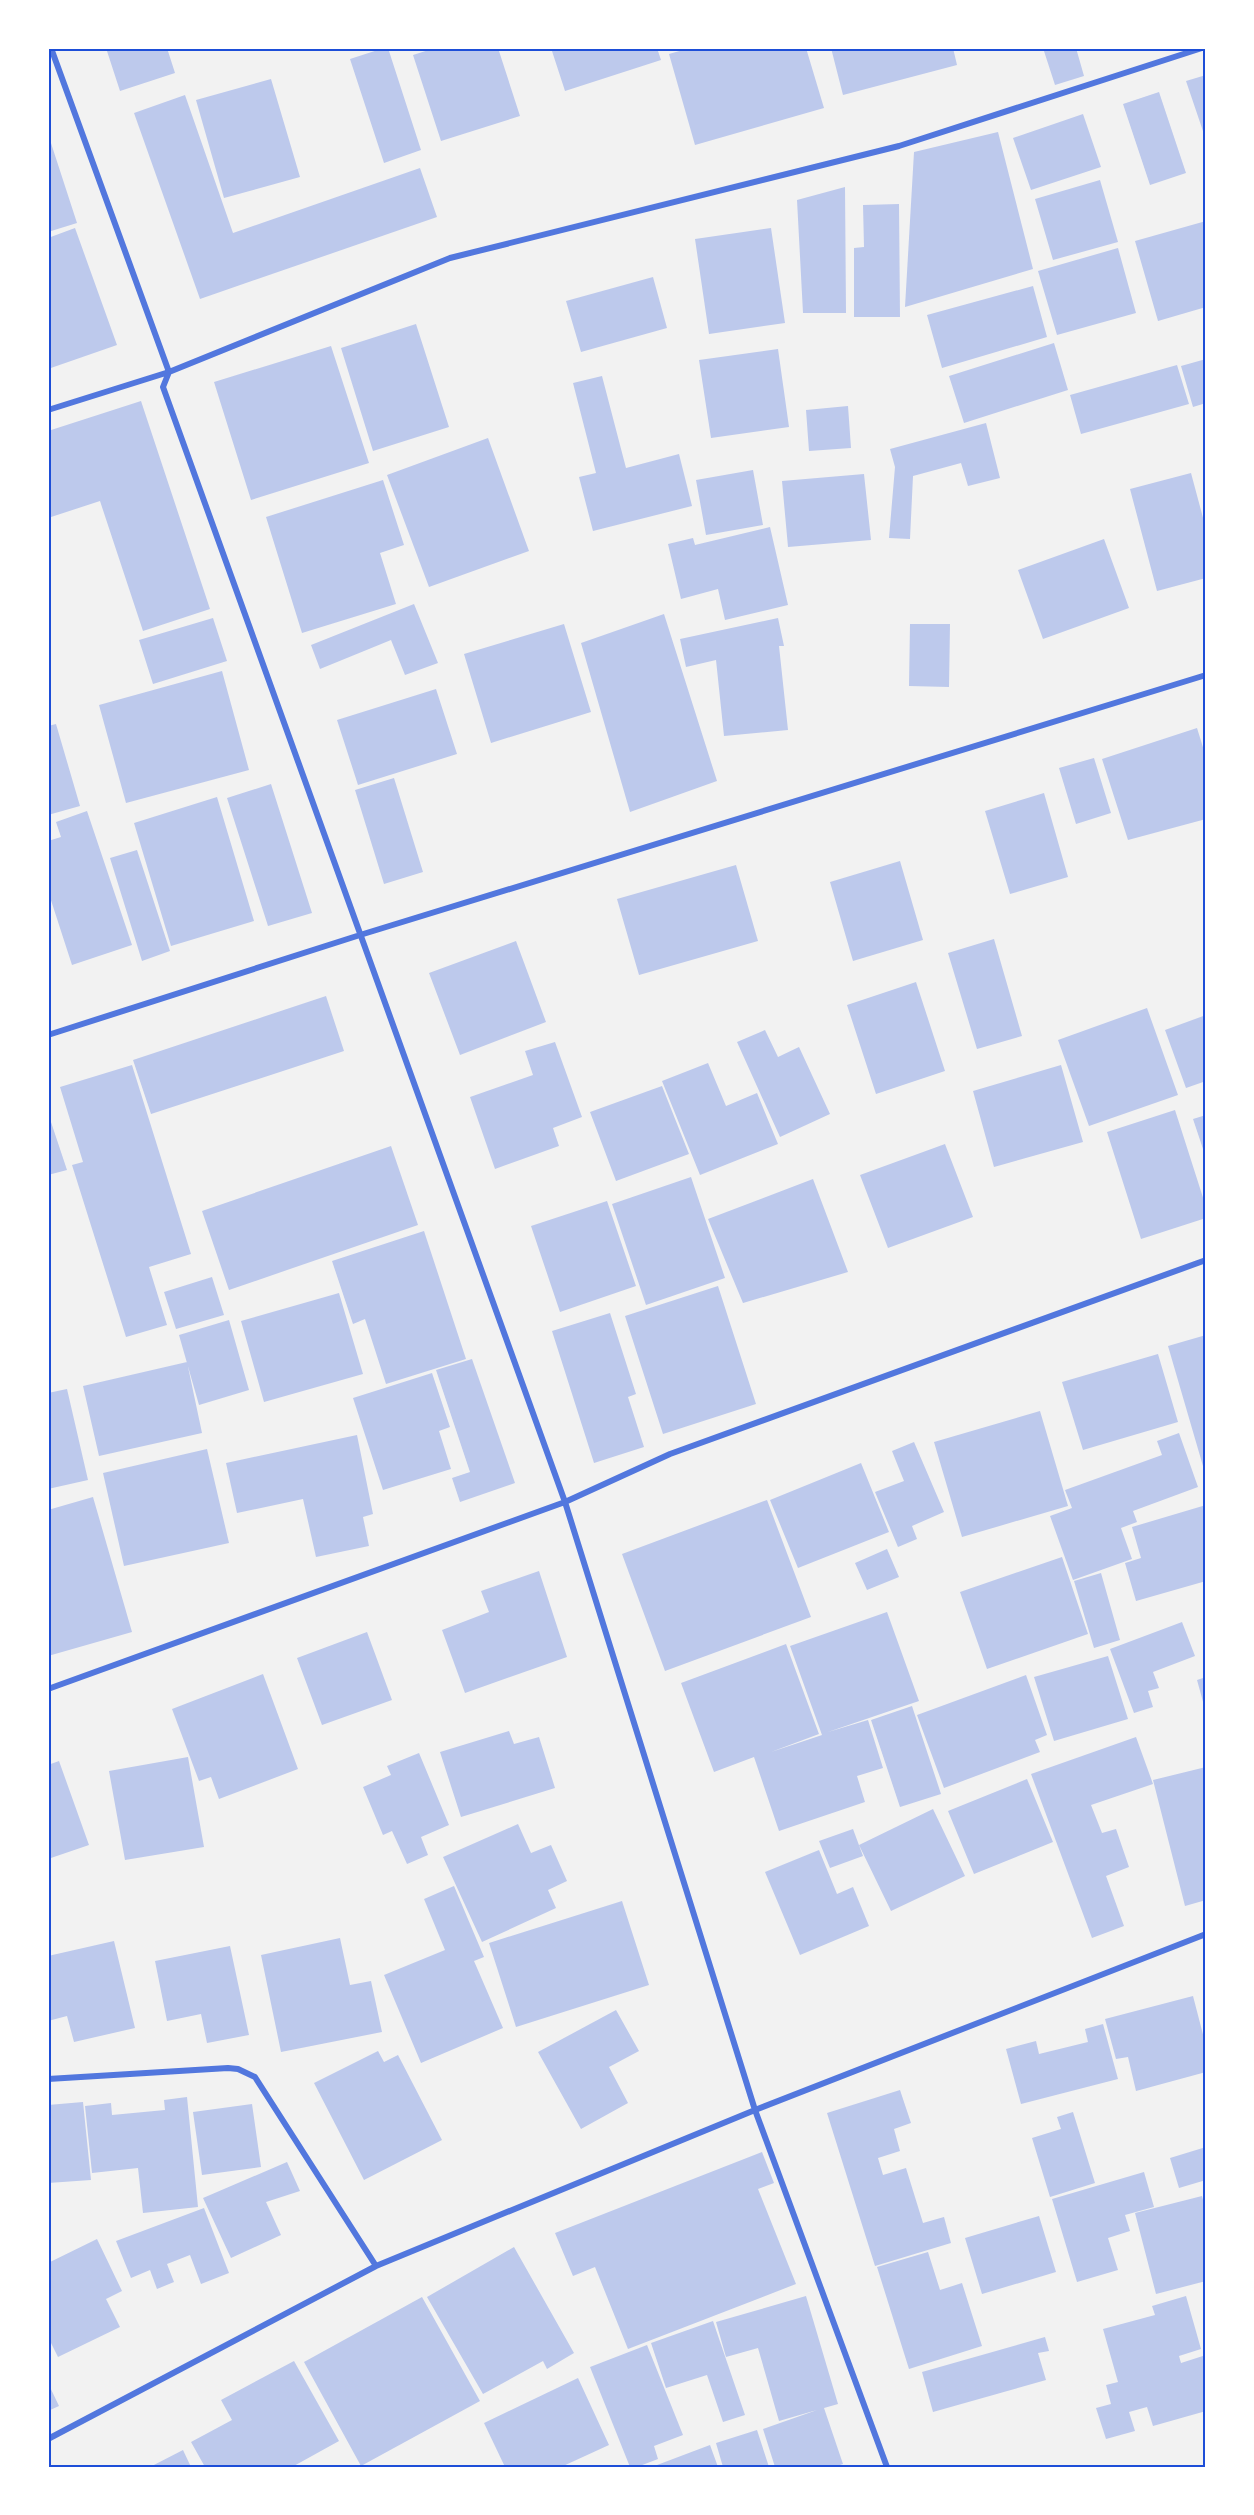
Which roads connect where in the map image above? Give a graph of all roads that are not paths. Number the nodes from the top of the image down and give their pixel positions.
1 (51, 48) edge
2 (1202, 48) edge
3 (169, 372) junction
4 (48, 410) edge
5 (1206, 675) edge
6 (360, 935) junction
7 (48, 1035) edge
8 (1206, 1260) edge
9 (565, 1502) junction
10 (48, 1689) edge
11 (1206, 1934) edge
12 (48, 2079) edge
13 (755, 2110) junction
14 (376, 2266) junction
15 (48, 2439) edge
16 (887, 2467) edge

1 - 3 street
2 - 3 street
3 - 4 street
3 - 6 street
5 - 6 street
6 - 7 street
6 - 9 street
8 - 9 street
9 - 10 street
9 - 13 street
11 - 13 street
12 - 14 street
13 - 14 street
13 - 16 street
14 - 15 street

